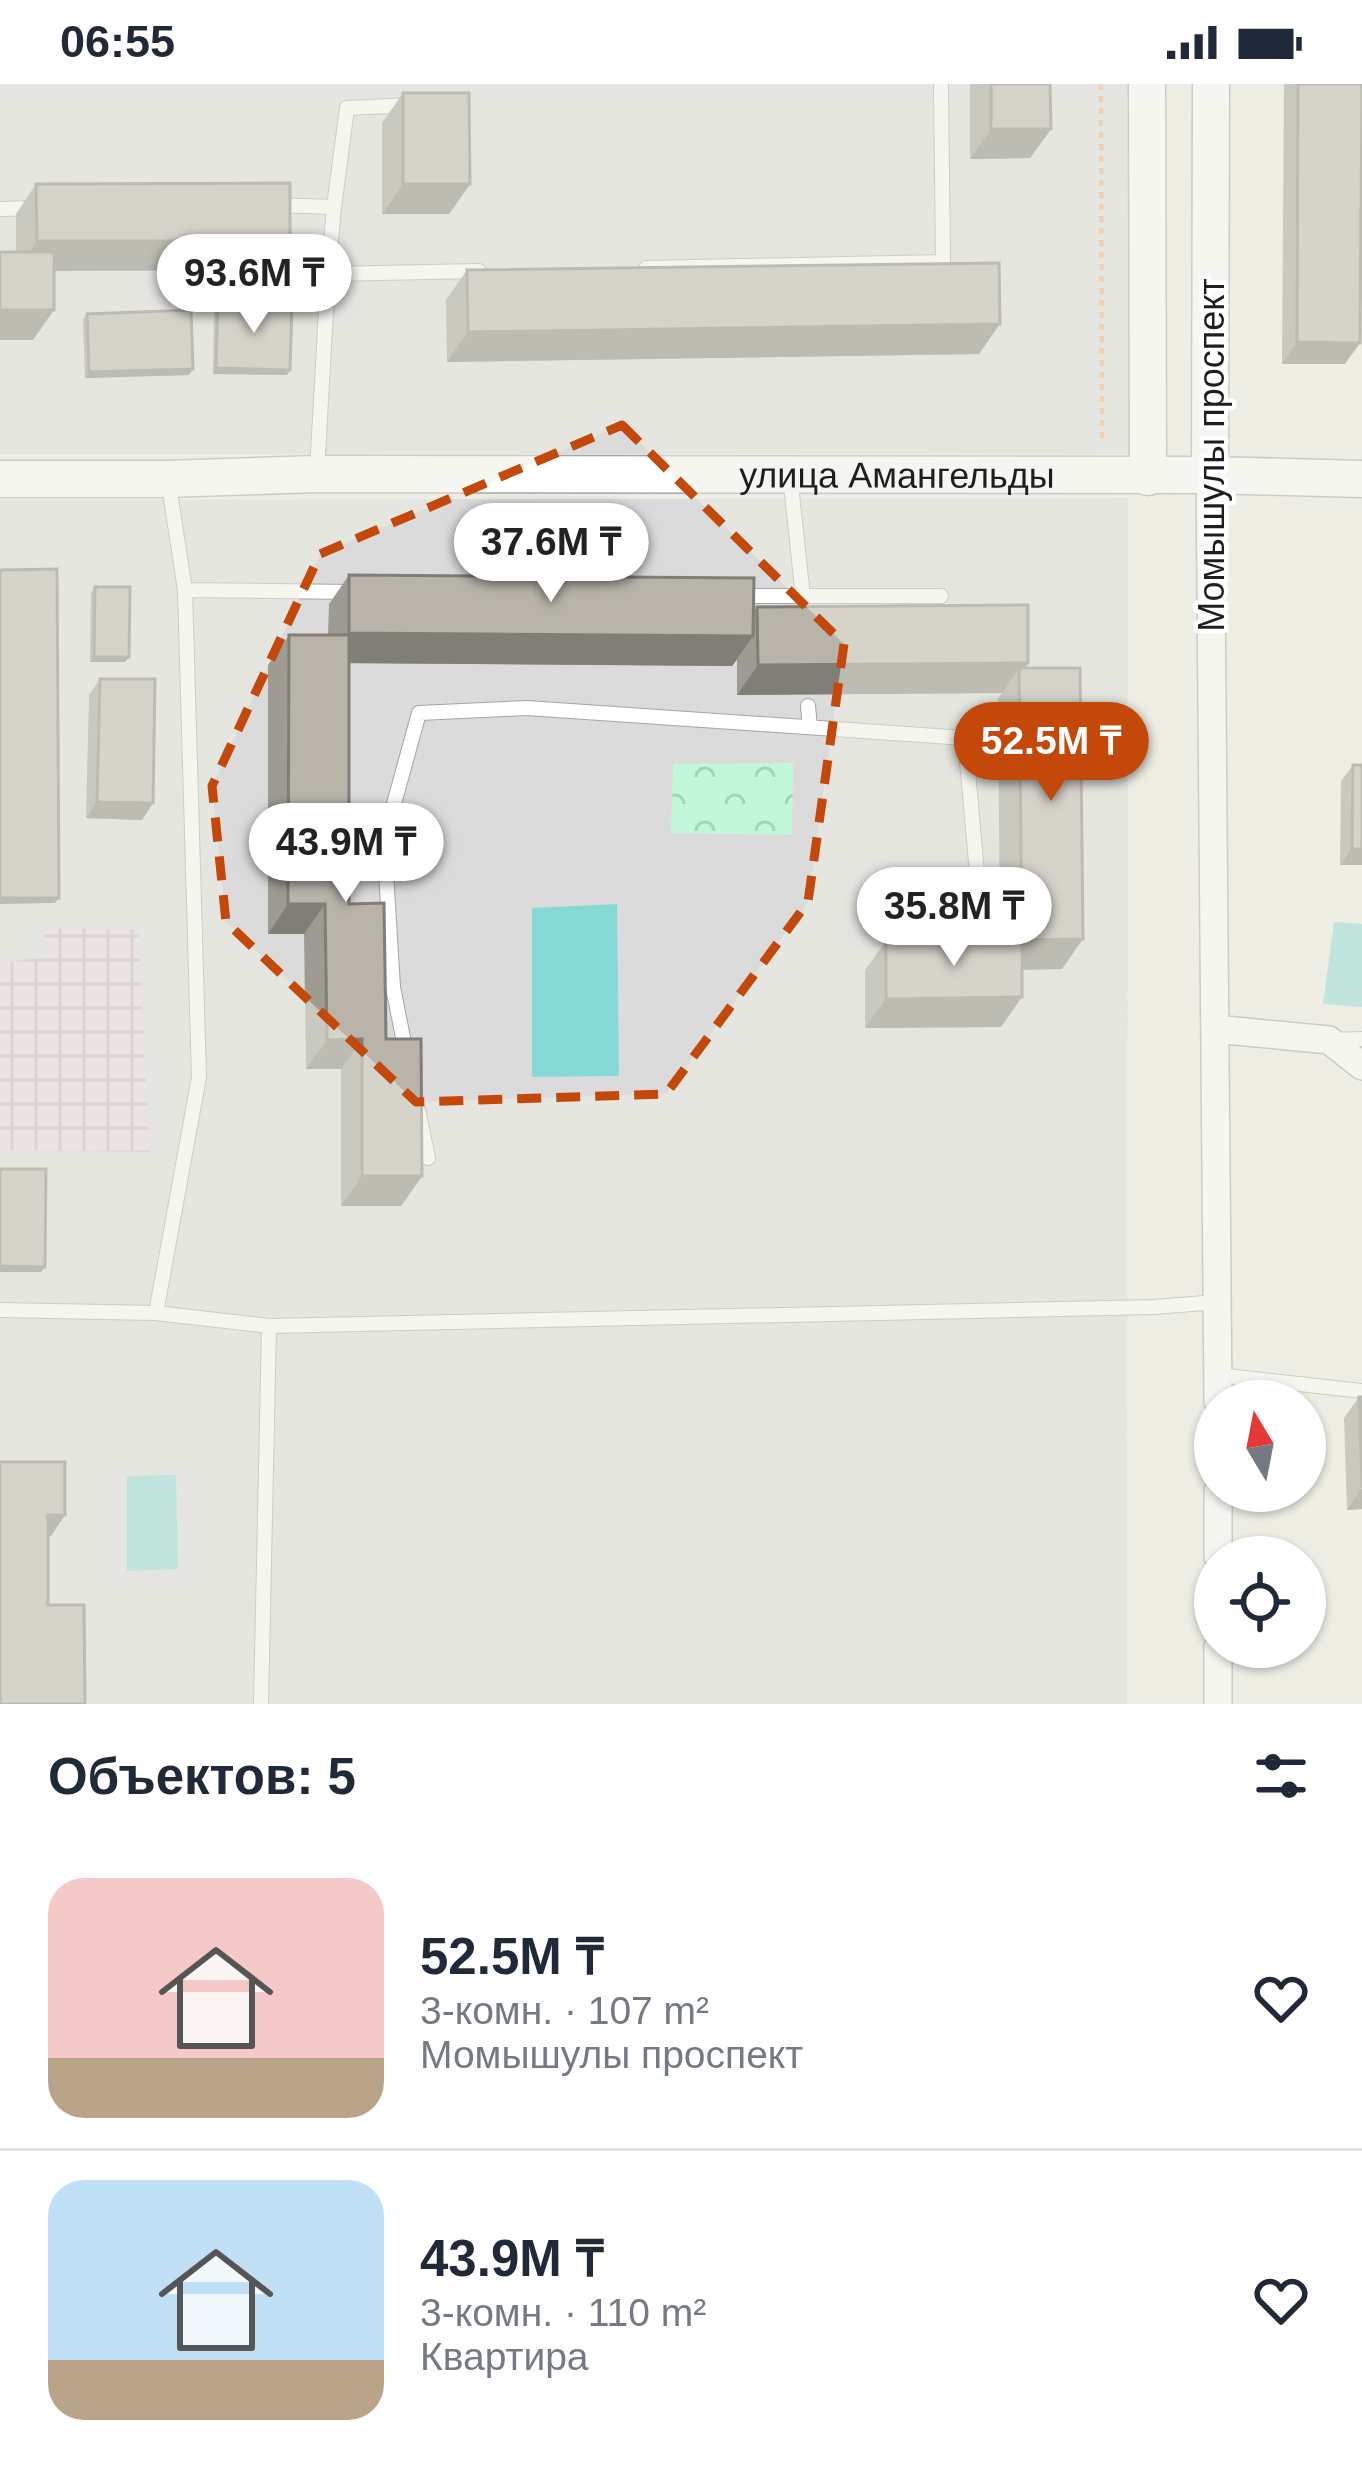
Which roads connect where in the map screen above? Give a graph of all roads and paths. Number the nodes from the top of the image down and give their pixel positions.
1 (941, 84) edge
2 (1100, 84) edge
3 (1147, 84) edge
4 (1210, 84) edge
5 (424, 105) edge
6 (268, 204) edge
7 (334, 207) junction
8 (45, 208) edge
9 (0, 209) edge
10 (635, 268) edge
11 (494, 271) edge
12 (328, 274) junction
13 (1102, 438) dead end
14 (317, 474) junction
15 (1210, 475) junction
16 (790, 476) junction
17 (1148, 477) junction
18 (0, 478) edge
19 (169, 479) junction
20 (1362, 479) edge
21 (184, 590) junction
22 (375, 592) edge
23 (707, 596) edge
24 (941, 596) dead end
25 (802, 597) junction
26 (808, 706) edge
27 (810, 727) junction
28 (900, 947) edge
29 (1215, 1029) junction
30 (1362, 1039) edge
31 (1329, 1040) junction
32 (1362, 1066) edge
33 (410, 1072) edge
34 (415, 1094) edge
35 (428, 1158) dead end
36 (1217, 1302) junction
37 (0, 1310) edge
38 (156, 1312) junction
39 (269, 1326) junction
40 (1218, 1380) edge
41 (1326, 1390) edge
42 (1362, 1391) edge
43 (1218, 1668) edge
44 (261, 1704) edge
45 (1218, 1704) edge

1 - 10 lane
2 - 13 path
3 - 17 street, Момышулы проспект
4 - 15 street, Момышулы проспект
5 - 7 lane
6 - 7 lane
7 - 12 lane
8 - 9 lane
11 - 12 lane
12 - 14 lane
14 - 16 street, улица Амангельды
14 - 19 street, улица Амангельды
15 - 17 street, улица Амангельды
15 - 20 street, улица Амангельды
15 - 29 street, Момышулы проспект
16 - 17 street, улица Амангельды
16 - 25 lane
18 - 19 street, улица Амангельды
19 - 21 lane
21 - 22 lane
21 - 38 lane
23 - 25 lane
24 - 25 lane
26 - 27 lane
27 - 28 lane
27 - 33 lane
29 - 31 street
29 - 36 street, Момышулы проспект
30 - 31 lane
31 - 32 street
34 - 35 lane
36 - 39 lane
36 - 40 street, Момышулы проспект
37 - 38 lane
38 - 39 lane
39 - 44 lane
41 - 42 lane
43 - 45 street

